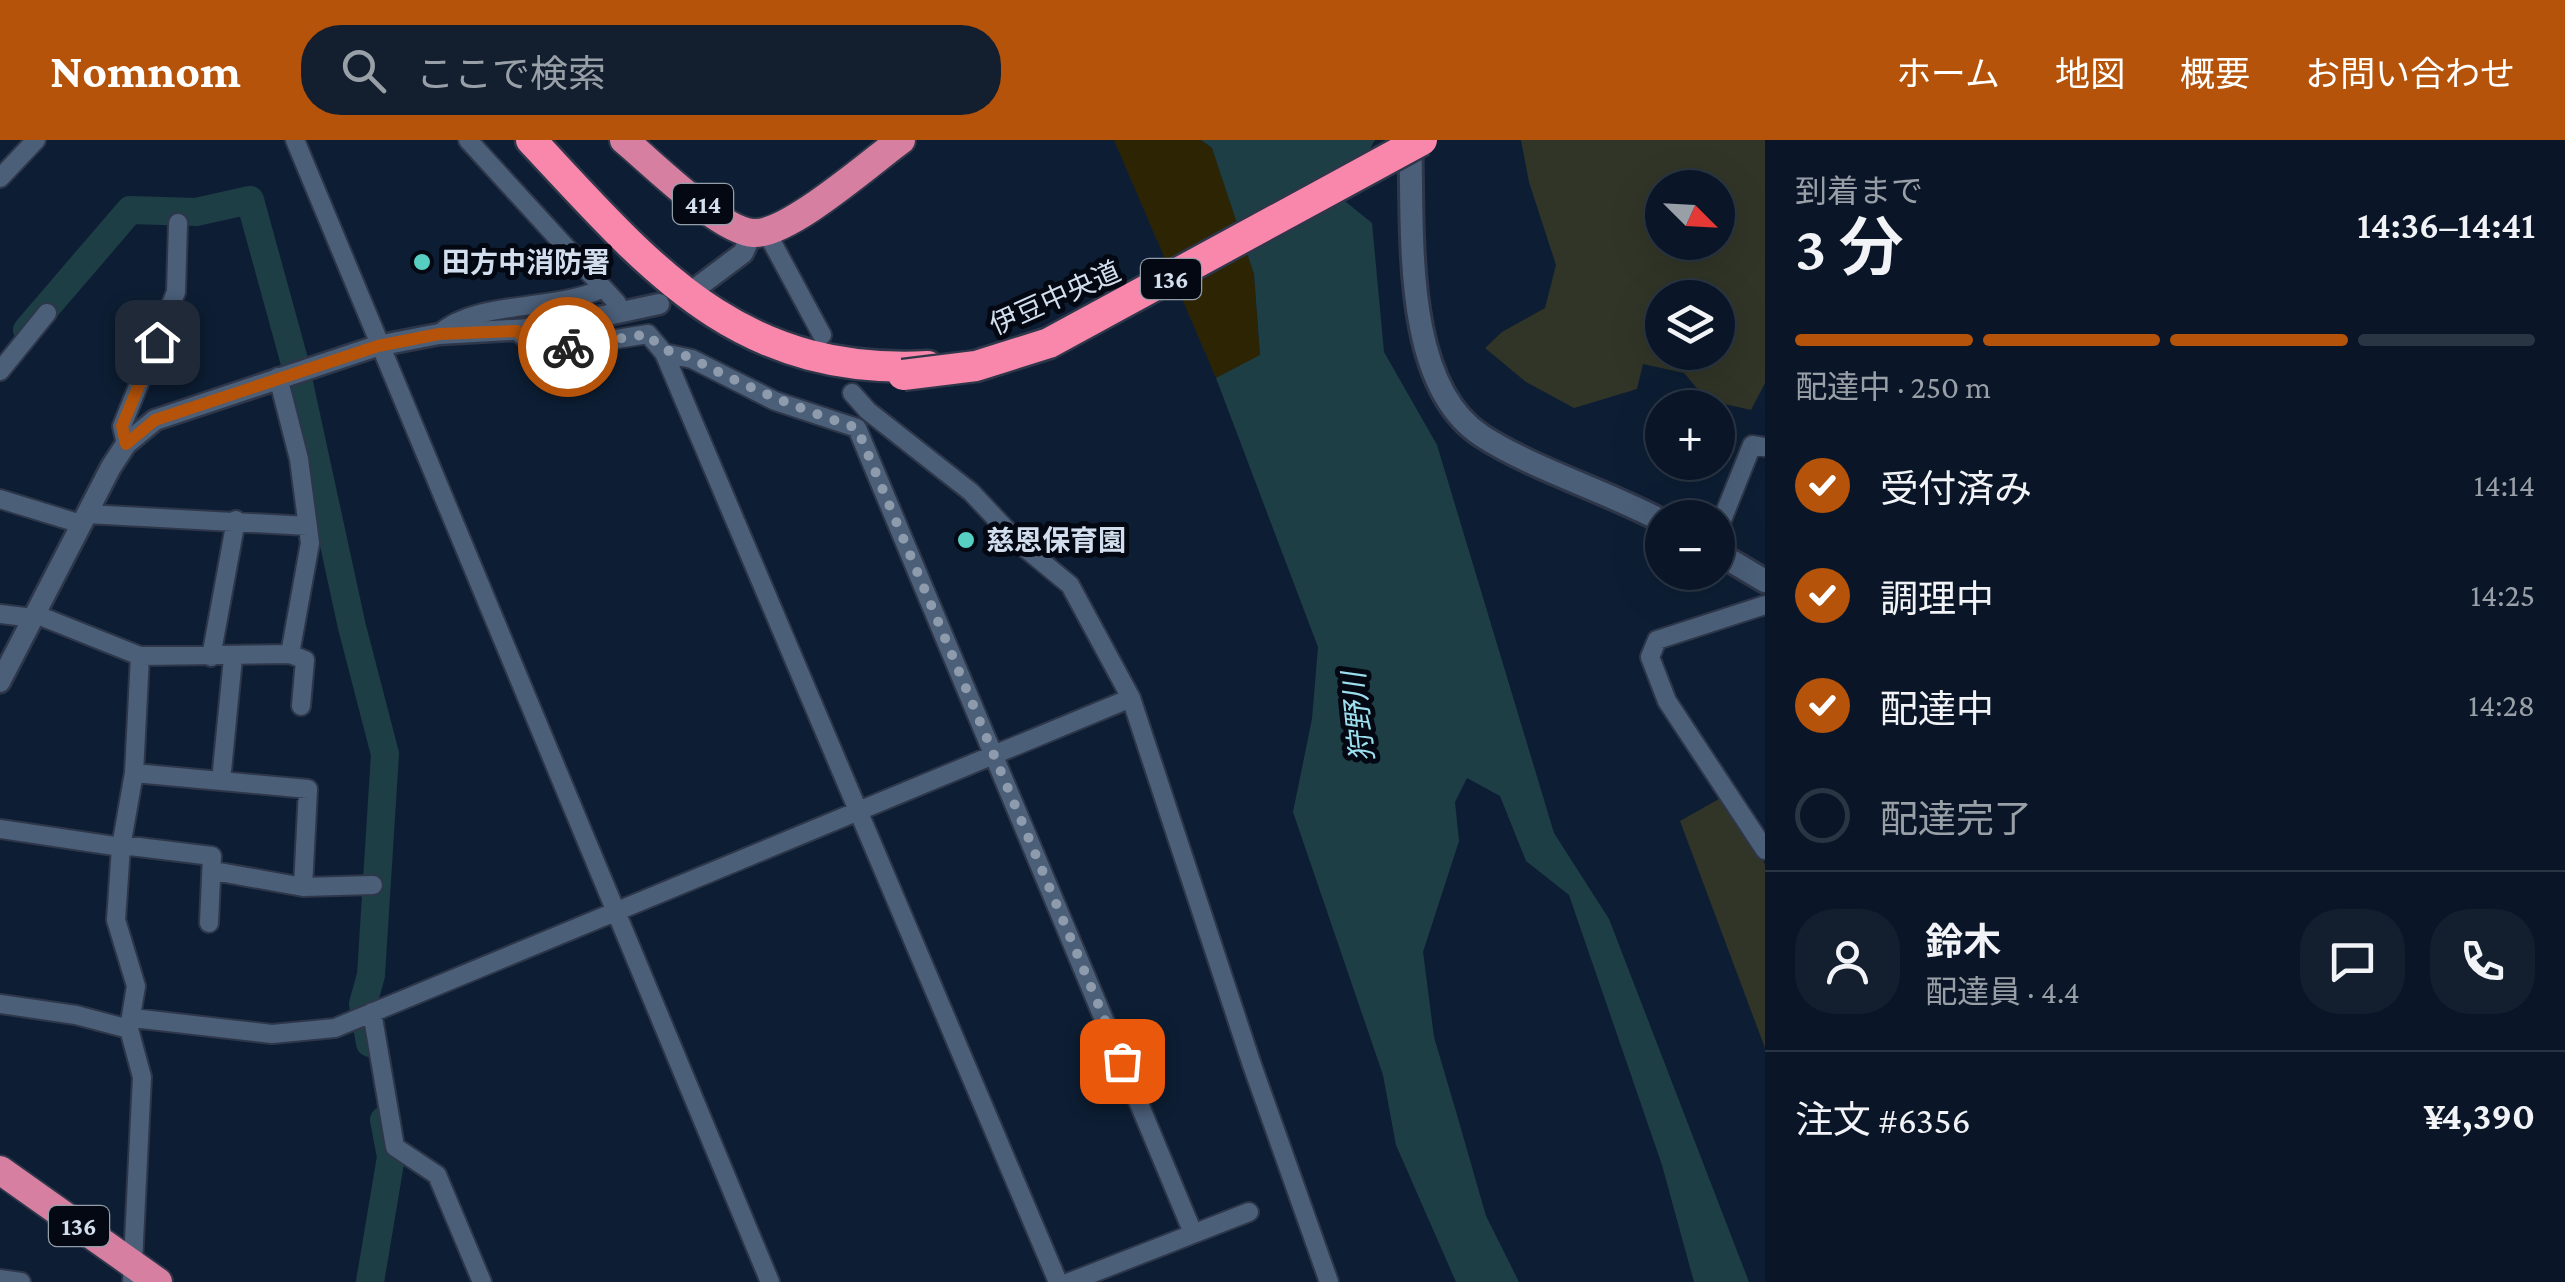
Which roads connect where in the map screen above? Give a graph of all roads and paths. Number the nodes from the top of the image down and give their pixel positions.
1 (36, 140) edge
2 (295, 140) edge
3 (468, 140) edge
4 (520, 140) edge
5 (531, 140) edge
6 (624, 140) edge
7 (901, 140) edge
8 (1408, 140) edge
9 (1422, 140) edge
10 (0, 178) edge
11 (178, 223) dead end
12 (759, 233) junction
13 (699, 286) dead end
14 (604, 288) junction
15 (617, 302) dead end
16 (659, 304) dead end
17 (47, 312) dead end
18 (517, 331) junction
19 (439, 334) junction
20 (822, 334) dead end
21 (378, 346) junction
22 (664, 353) junction
23 (0, 371) edge
24 (901, 371) junction
25 (278, 378) junction
26 (852, 393) dead end
27 (126, 444) junction
28 (1765, 447) edge
29 (0, 499) edge
30 (1730, 500) edge
31 (1645, 513) edge
32 (84, 519) junction
33 (236, 520) junction
34 (308, 526) junction
35 (1735, 563) edge
36 (1765, 581) edge
37 (1765, 605) edge
38 (0, 614) edge
39 (34, 616) junction
40 (290, 654) junction
41 (140, 656) junction
42 (211, 657) junction
43 (233, 658) junction
44 (0, 682) edge
45 (1131, 698) junction
46 (301, 706) dead end
47 (994, 752) junction
48 (134, 773) junction
49 (222, 782) junction
50 (860, 810) junction
51 (0, 829) edge
52 (122, 846) junction
53 (1765, 850) edge
54 (214, 872) junction
55 (374, 885) dead end
56 (303, 887) junction
57 (616, 912) junction
58 (209, 924) dead end
59 (0, 1004) edge
60 (372, 1012) junction
61 (131, 1023) junction
62 (0, 1170) edge
63 (1250, 1212) dead end
64 (1193, 1233) junction
65 (132, 1272) edge
66 (0, 1278) edge
67 (21, 1282) edge
68 (158, 1282) edge
69 (482, 1282) edge
70 (770, 1282) edge
71 (1058, 1282) edge
72 (1070, 1282) edge
73 (1329, 1282) edge

1 - 10 street
2 - 21 street
3 - 14 street
4 - 24 highway, 伊豆中央道 / 136
5 - 24 highway, 伊豆中央道 / 136
6 - 12 highway, 414
7 - 12 highway, 414
8 - 24 highway, 伊豆中央道 / 136, bridge
8 - 31 main road
9 - 24 highway, 伊豆中央道 / 136, bridge
11 - 27 street
12 - 13 street
12 - 20 street
14 - 15 street
14 - 19 street
16 - 18 street
17 - 23 street
18 - 19 street
18 - 22 street
19 - 21 street
21 - 25 street
21 - 57 street
22 - 47 street
22 - 50 street
25 - 27 street
25 - 34 street
26 - 45 street
27 - 32 street
28 - 30 street
29 - 32 street
32 - 33 street
32 - 39 street
33 - 34 street
33 - 42 street
34 - 40 street
35 - 36 main road
37 - 53 street
38 - 39 street
39 - 41 street
39 - 44 street
40 - 43 street
40 - 46 street
41 - 42 street
41 - 48 street
42 - 43 street
43 - 49 street
45 - 47 street
45 - 73 street
47 - 50 street
47 - 64 street
48 - 49 street
48 - 52 street
49 - 56 street
50 - 57 street
50 - 71 street
51 - 52 street
52 - 54 street
52 - 61 street
54 - 56 street
54 - 58 street
55 - 56 street
57 - 60 street
57 - 70 street
59 - 61 street
60 - 61 street
60 - 69 street
61 - 65 street
62 - 65 highway, 136
63 - 64 street
64 - 72 street
65 - 68 highway, 136
66 - 67 street

